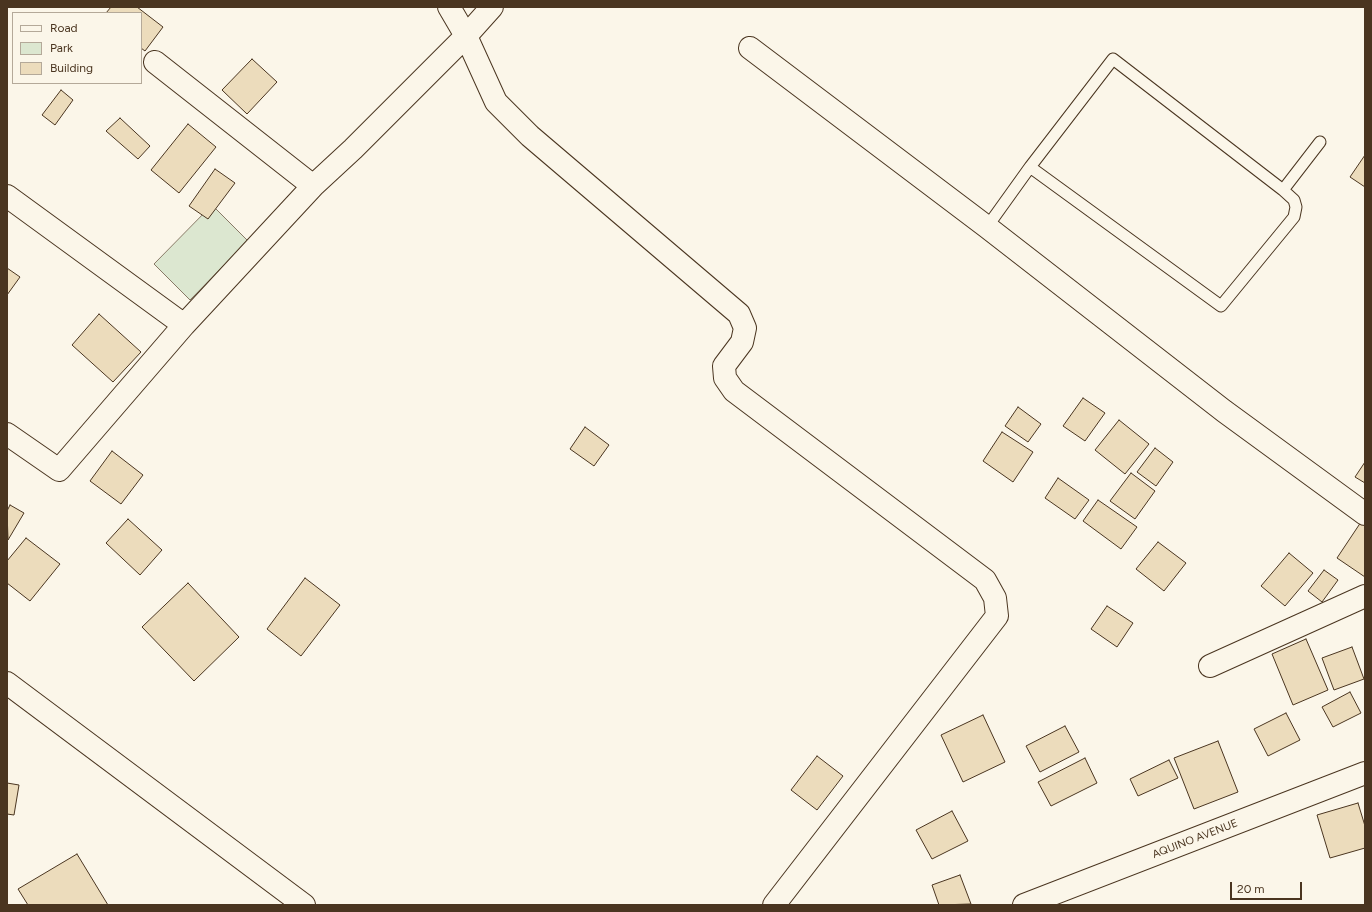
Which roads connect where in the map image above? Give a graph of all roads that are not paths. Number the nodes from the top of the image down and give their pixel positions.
1 (448, 7) edge
2 (492, 7) edge
3 (466, 36) junction
4 (750, 48) dead end
5 (155, 62) dead end
6 (1320, 142) dead end
7 (1030, 167) junction
8 (313, 186) junction
9 (1283, 190) junction
10 (7, 196) edge
11 (987, 227) junction
12 (184, 324) junction
13 (7, 434) edge
14 (1365, 514) edge
15 (1365, 596) edge
16 (1210, 666) dead end
17 (7, 683) edge
18 (1365, 773) edge
19 (304, 905) edge
20 (774, 905) edge
21 (1024, 905) edge

1 - 3 street
2 - 3 street
3 - 8 street
3 - 20 street
4 - 11 street
5 - 8 street
6 - 9 lane
7 - 9 lane
7 - 9 lane
7 - 11 lane
8 - 12 street
10 - 12 street
11 - 14 street
12 - 13 street
15 - 16 street
17 - 19 street
18 - 21 street, AQUINO AVENUE

